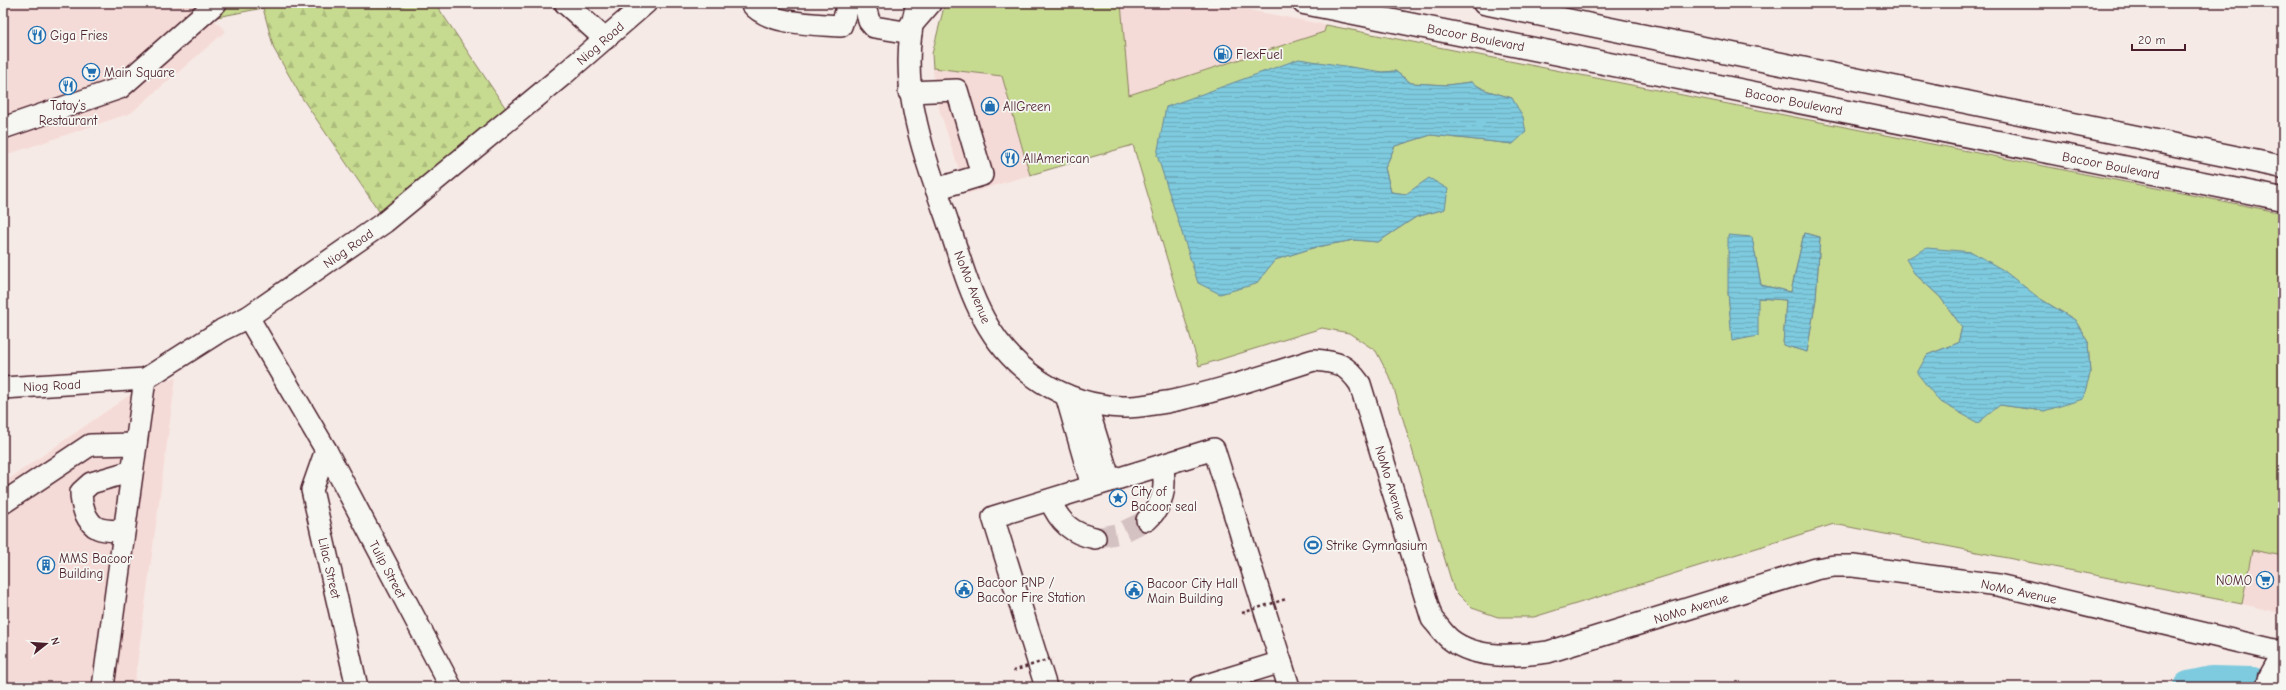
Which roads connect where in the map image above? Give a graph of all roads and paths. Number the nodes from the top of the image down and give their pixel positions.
1 (216, 3) edge
2 (565, 3) edge
3 (646, 3) edge
4 (751, 3) edge
5 (848, 3) edge
6 (864, 3) edge
7 (910, 3) edge
8 (917, 3) edge
9 (930, 3) edge
10 (1304, 3) edge
11 (1484, 3) edge
12 (911, 29) junction
13 (605, 39) junction
14 (909, 92) junction
15 (3, 128) edge
16 (2283, 167) edge
17 (936, 189) junction
18 (2283, 200) edge
19 (248, 317) junction
20 (145, 379) junction
21 (3, 388) edge
22 (1066, 395) junction
23 (1086, 403) junction
24 (136, 444) junction
25 (326, 450) junction
26 (1162, 465) junction
27 (132, 471) junction
28 (1101, 484) junction
29 (1050, 500) junction
30 (3, 503) edge
31 (1147, 520) tunnel mouth
32 (124, 531) junction
33 (1095, 538) tunnel mouth
34 (1286, 599) dead end
35 (1242, 613) dead end
36 (1045, 648) junction
37 (2283, 652) edge
38 (1281, 662) junction
39 (1013, 671) dead end
40 (103, 687) edge
41 (357, 687) edge
42 (451, 687) edge
43 (1046, 687) edge
44 (1200, 687) edge
45 (1289, 687) edge
46 (2267, 687) edge

1 - 15 street
2 - 13 street
3 - 13 street, Niog Road
4 - 5 street
6 - 12 street
7 - 12 main road
8 - 12 street, NoMo Avenue
9 - 12 main road
10 - 18 main road, Bacoor Boulevard
11 - 16 main road
12 - 14 street, NoMo Avenue
13 - 19 street, Niog Road
14 - 17 street, NoMo Avenue
14 - 17 street
17 - 22 street, NoMo Avenue
19 - 20 street, Niog Road
19 - 25 street, Tulip Street
20 - 21 street, Niog Road
20 - 24 street
22 - 23 street, NoMo Avenue
22 - 28 street
23 - 28 street
23 - 37 street, NoMo Avenue
24 - 27 street
24 - 30 street
25 - 41 street, Lilac Street
25 - 42 street, Tulip Street
26 - 28 street
26 - 31 street
26 - 38 street
27 - 32 street
27 - 32 street
28 - 29 street
29 - 33 street
29 - 36 street
32 - 40 street
34 - 35 path, bridge
36 - 39 path, bridge
36 - 43 street
37 - 46 street
38 - 44 street
38 - 45 street

